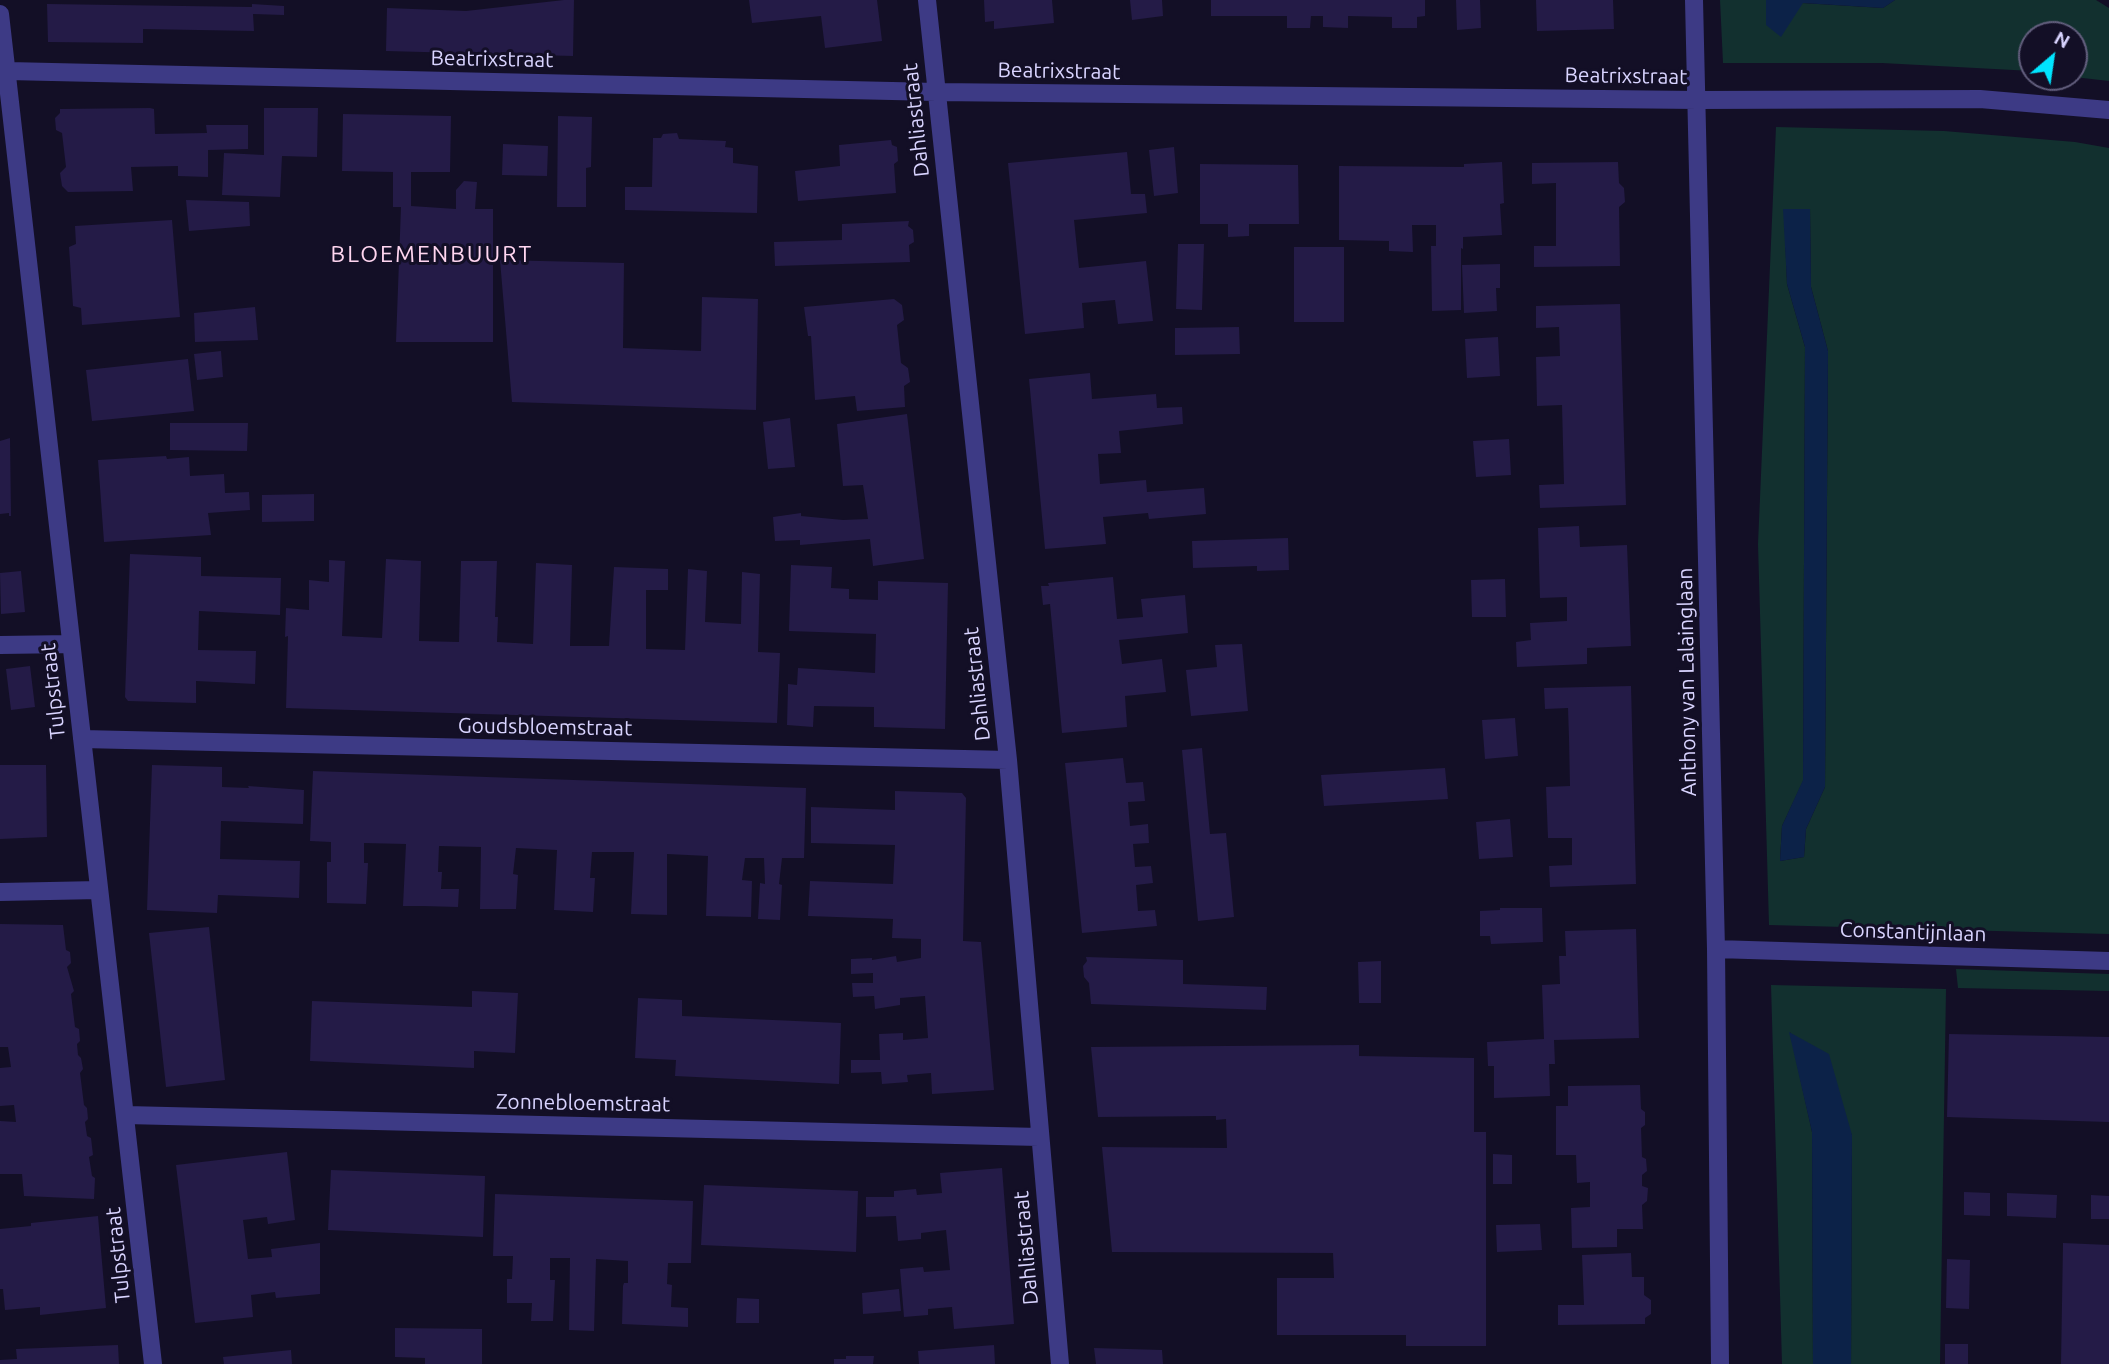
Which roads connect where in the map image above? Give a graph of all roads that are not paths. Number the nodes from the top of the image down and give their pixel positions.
1 (927, 0) edge
2 (1694, 0) edge
3 (0, 14) edge
4 (8, 71) junction
5 (936, 92) junction
6 (1697, 100) junction
7 (2109, 110) edge
8 (0, 171) edge
9 (19, 171) junction
10 (71, 644) junction
11 (0, 645) edge
12 (82, 739) junction
13 (1008, 760) junction
14 (99, 890) junction
15 (0, 892) edge
16 (1716, 949) junction
17 (2109, 961) edge
18 (126, 1115) junction
19 (1039, 1137) junction
20 (153, 1364) edge
21 (1060, 1364) edge
22 (1720, 1364) edge

1 - 5 street, Dahliastraat
2 - 6 street, Anthony van Lalainglaan
3 - 4 street, Tulpstraat
4 - 5 street, Beatrixstraat
4 - 9 street, Tulpstraat
5 - 6 street, Beatrixstraat
5 - 13 street, Dahliastraat
6 - 7 street, Beatrixstraat
6 - 16 street, Anthony van Lalainglaan
8 - 9 street
9 - 10 street, Tulpstraat
10 - 11 street
10 - 12 street, Tulpstraat
12 - 13 street, Goudsbloemstraat
12 - 14 street, Tulpstraat
13 - 19 street, Dahliastraat
14 - 15 street
14 - 18 street, Tulpstraat
16 - 17 street, Constantijnlaan
16 - 22 street, Anthony van Lalainglaan
18 - 19 street, Zonnebloemstraat
18 - 20 street, Tulpstraat
19 - 21 street, Dahliastraat

